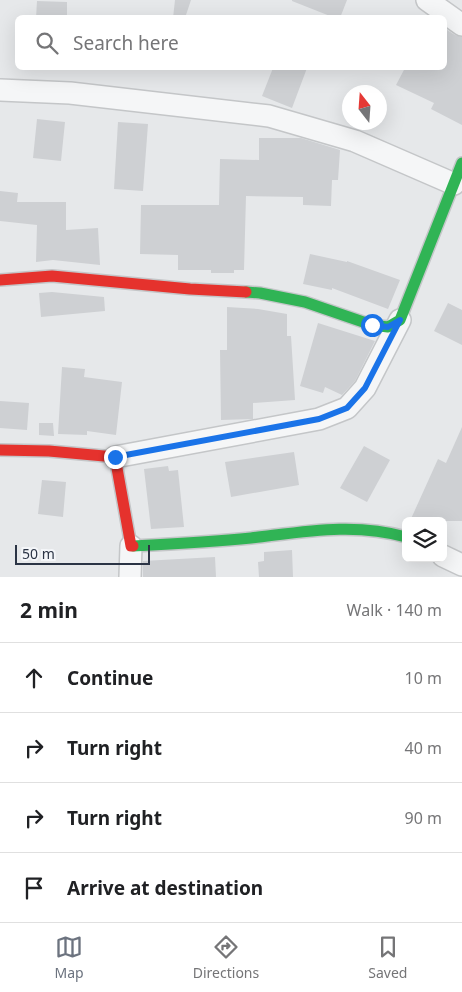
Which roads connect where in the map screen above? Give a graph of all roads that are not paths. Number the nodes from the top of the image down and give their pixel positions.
1 (427, 0) edge
2 (462, 24) edge
3 (0, 90) edge
4 (462, 163) edge
5 (454, 184) junction
6 (0, 280) edge
7 (400, 320) junction
8 (0, 450) edge
9 (115, 457) junction
10 (402, 536) edge
11 (131, 546) junction
12 (447, 558) edge
13 (462, 565) edge
14 (130, 577) edge

1 - 2 street
3 - 5 street
4 - 5 street
5 - 7 street
6 - 7 street
7 - 9 street
8 - 9 street
9 - 11 street
10 - 11 street
11 - 14 street
12 - 13 street

